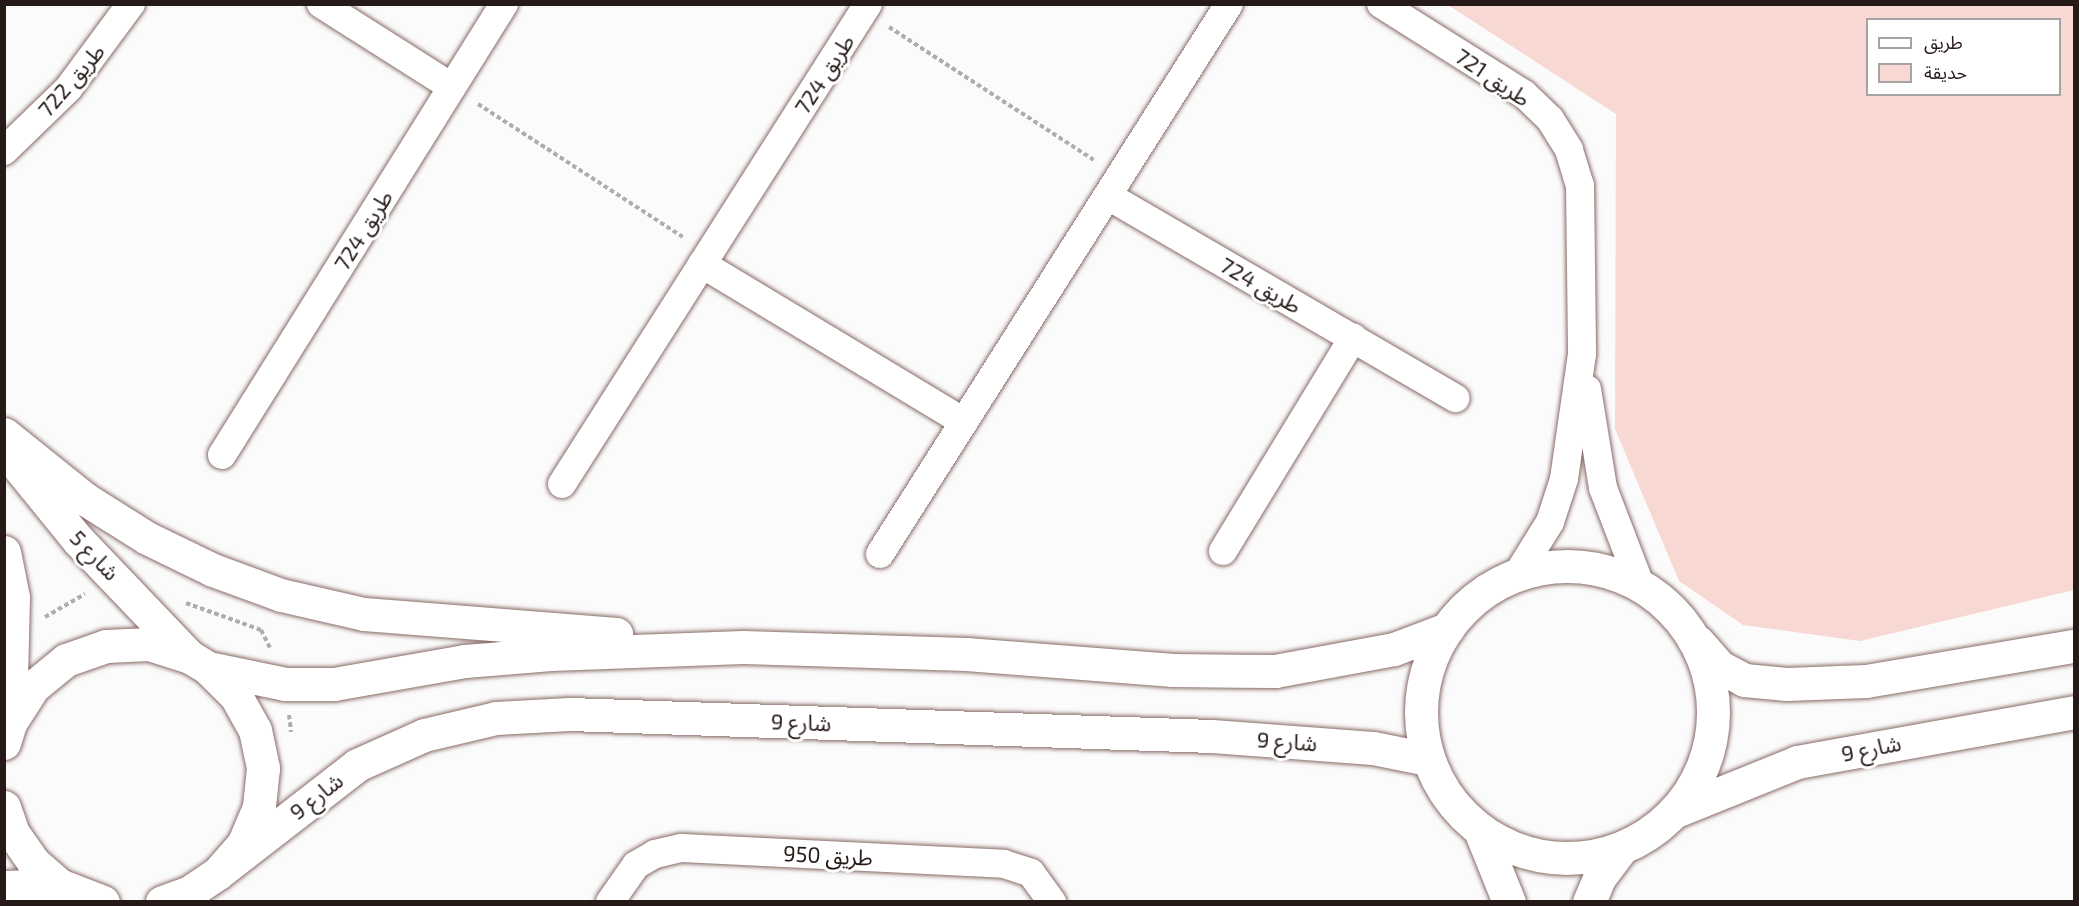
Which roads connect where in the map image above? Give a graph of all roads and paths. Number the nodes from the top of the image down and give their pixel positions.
1 (131, 4) edge
2 (321, 4) edge
3 (504, 4) edge
4 (1229, 4) edge
5 (1381, 4) edge
6 (867, 8) edge
7 (452, 87) junction
8 (4, 151) edge
9 (1114, 186) junction
10 (706, 259) junction
11 (1353, 338) junction
12 (1582, 354) junction
13 (1455, 398) dead end
14 (964, 422) junction
15 (4, 434) edge
16 (4, 449) edge
17 (222, 455) dead end
18 (562, 484) dead end
19 (1223, 551) dead end
20 (4, 552) edge
21 (880, 554) dead end
22 (1517, 575) junction
23 (1641, 587) junction
24 (1447, 629) junction
25 (1691, 634) junction
26 (2074, 646) edge
27 (743, 647) junction
28 (199, 663) junction
29 (2074, 712) edge
30 (6, 733) edge
31 (1428, 759) junction
32 (4, 807) edge
33 (1676, 811) junction
34 (1480, 830) junction
35 (1622, 848) junction
36 (218, 873) junction
37 (59, 885) junction
38 (4, 886) edge
39 (104, 902) edge
40 (162, 902) edge
41 (610, 902) edge
42 (1052, 902) edge
43 (1509, 902) edge
44 (1588, 902) edge

1 - 8 street, طريق 722
2 - 7 street
3 - 7 street, طريق 724
4 - 9 street
5 - 12 street, طريق 721
6 - 9 path
6 - 10 street, طريق 724
7 - 10 path
7 - 17 street, طريق 724
9 - 11 street, طريق 724
9 - 14 street
10 - 14 street
10 - 18 street, طريق 724
11 - 13 street, طريق 724
11 - 19 street
12 - 22 street, طريق 721
12 - 23 street, طريق 721
14 - 21 street
15 - 27 main road
16 - 28 main road, شارع 5
20 - 30 main road
22 - 23 main road
22 - 24 main road
23 - 25 main road
24 - 27 main road
24 - 31 main road
25 - 26 main road
25 - 33 main road
27 - 28 main road
28 - 30 main road
28 - 36 main road, شارع 5
29 - 33 main road, شارع 9
31 - 34 main road
31 - 36 main road, شارع 9
32 - 37 main road
33 - 35 main road
34 - 35 main road
34 - 43 main road
35 - 44 main road
36 - 40 main road
37 - 38 main road
37 - 39 main road
41 - 42 street, طريق 950

